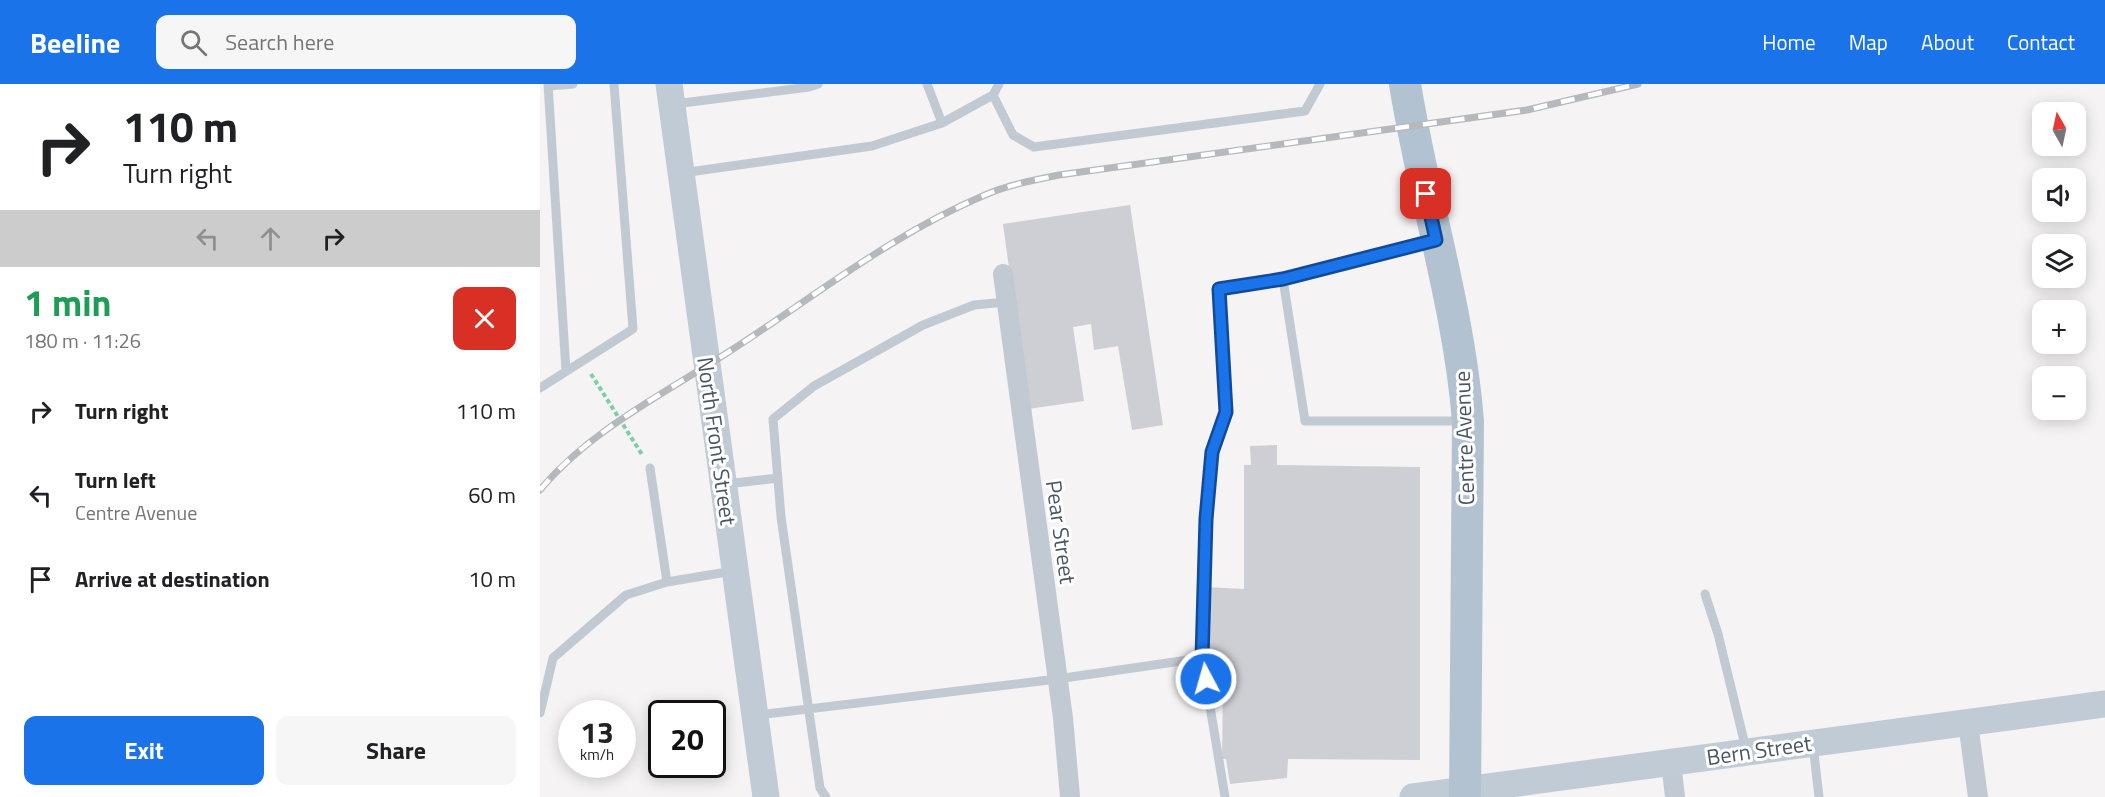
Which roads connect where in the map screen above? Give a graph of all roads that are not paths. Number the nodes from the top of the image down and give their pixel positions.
1 (573, 84) edge
2 (615, 84) edge
3 (818, 84) edge
4 (927, 84) edge
5 (999, 84) edge
6 (1320, 84) edge
7 (1406, 84) edge
8 (548, 85) edge
9 (670, 94) edge
10 (993, 95) junction
11 (942, 123) junction
12 (681, 173) junction
13 (1436, 240) junction
14 (1003, 274) dead end
15 (1283, 279) junction
16 (1007, 302) junction
17 (566, 371) junction
18 (540, 388) edge
19 (1468, 421) junction
20 (650, 468) road end
21 (777, 478) junction
22 (723, 484) junction
23 (735, 570) junction
24 (667, 582) junction
25 (1705, 594) dead end
26 (1202, 658) junction
27 (1057, 679) junction
28 (2105, 704) edge
29 (808, 709) junction
30 (540, 713) edge
31 (755, 715) junction
32 (1968, 723) junction
33 (1812, 743) junction
34 (1747, 752) junction
35 (1671, 762) junction
36 (1465, 794) edge
37 (766, 797) edge
38 (826, 797) edge
39 (1070, 797) edge
40 (1225, 797) edge
41 (1413, 797) edge
42 (1675, 797) edge
43 (1820, 797) edge
44 (1978, 797) edge

1 - 8 lane
2 - 17 lane
3 - 9 lane
4 - 11 lane
5 - 10 lane
6 - 10 lane
7 - 13 main road, Centre Avenue
8 - 17 lane
9 - 12 street, North Front Street
10 - 11 lane
11 - 12 lane
12 - 22 street, North Front Street
13 - 15 lane
13 - 19 main road, Centre Avenue
14 - 16 street, Pear Street
15 - 19 lane
15 - 26 lane
16 - 21 lane
16 - 27 street, Pear Street
17 - 18 lane
19 - 36 main road, Centre Avenue
20 - 24 lane
21 - 22 lane
21 - 29 lane
22 - 23 street, North Front Street
23 - 24 lane
23 - 31 street, North Front Street
24 - 30 lane
25 - 34 lane
26 - 27 lane
26 - 40 lane
27 - 29 lane
27 - 39 street, Pear Street
28 - 32 street, Bern Street
29 - 31 lane
29 - 38 lane
31 - 37 street, North Front Street
32 - 33 street, Bern Street
32 - 44 street
33 - 34 street, Bern Street
33 - 43 lane
34 - 35 street, Bern Street
35 - 36 street, Bern Street
35 - 42 street
36 - 41 street, Bern Street

